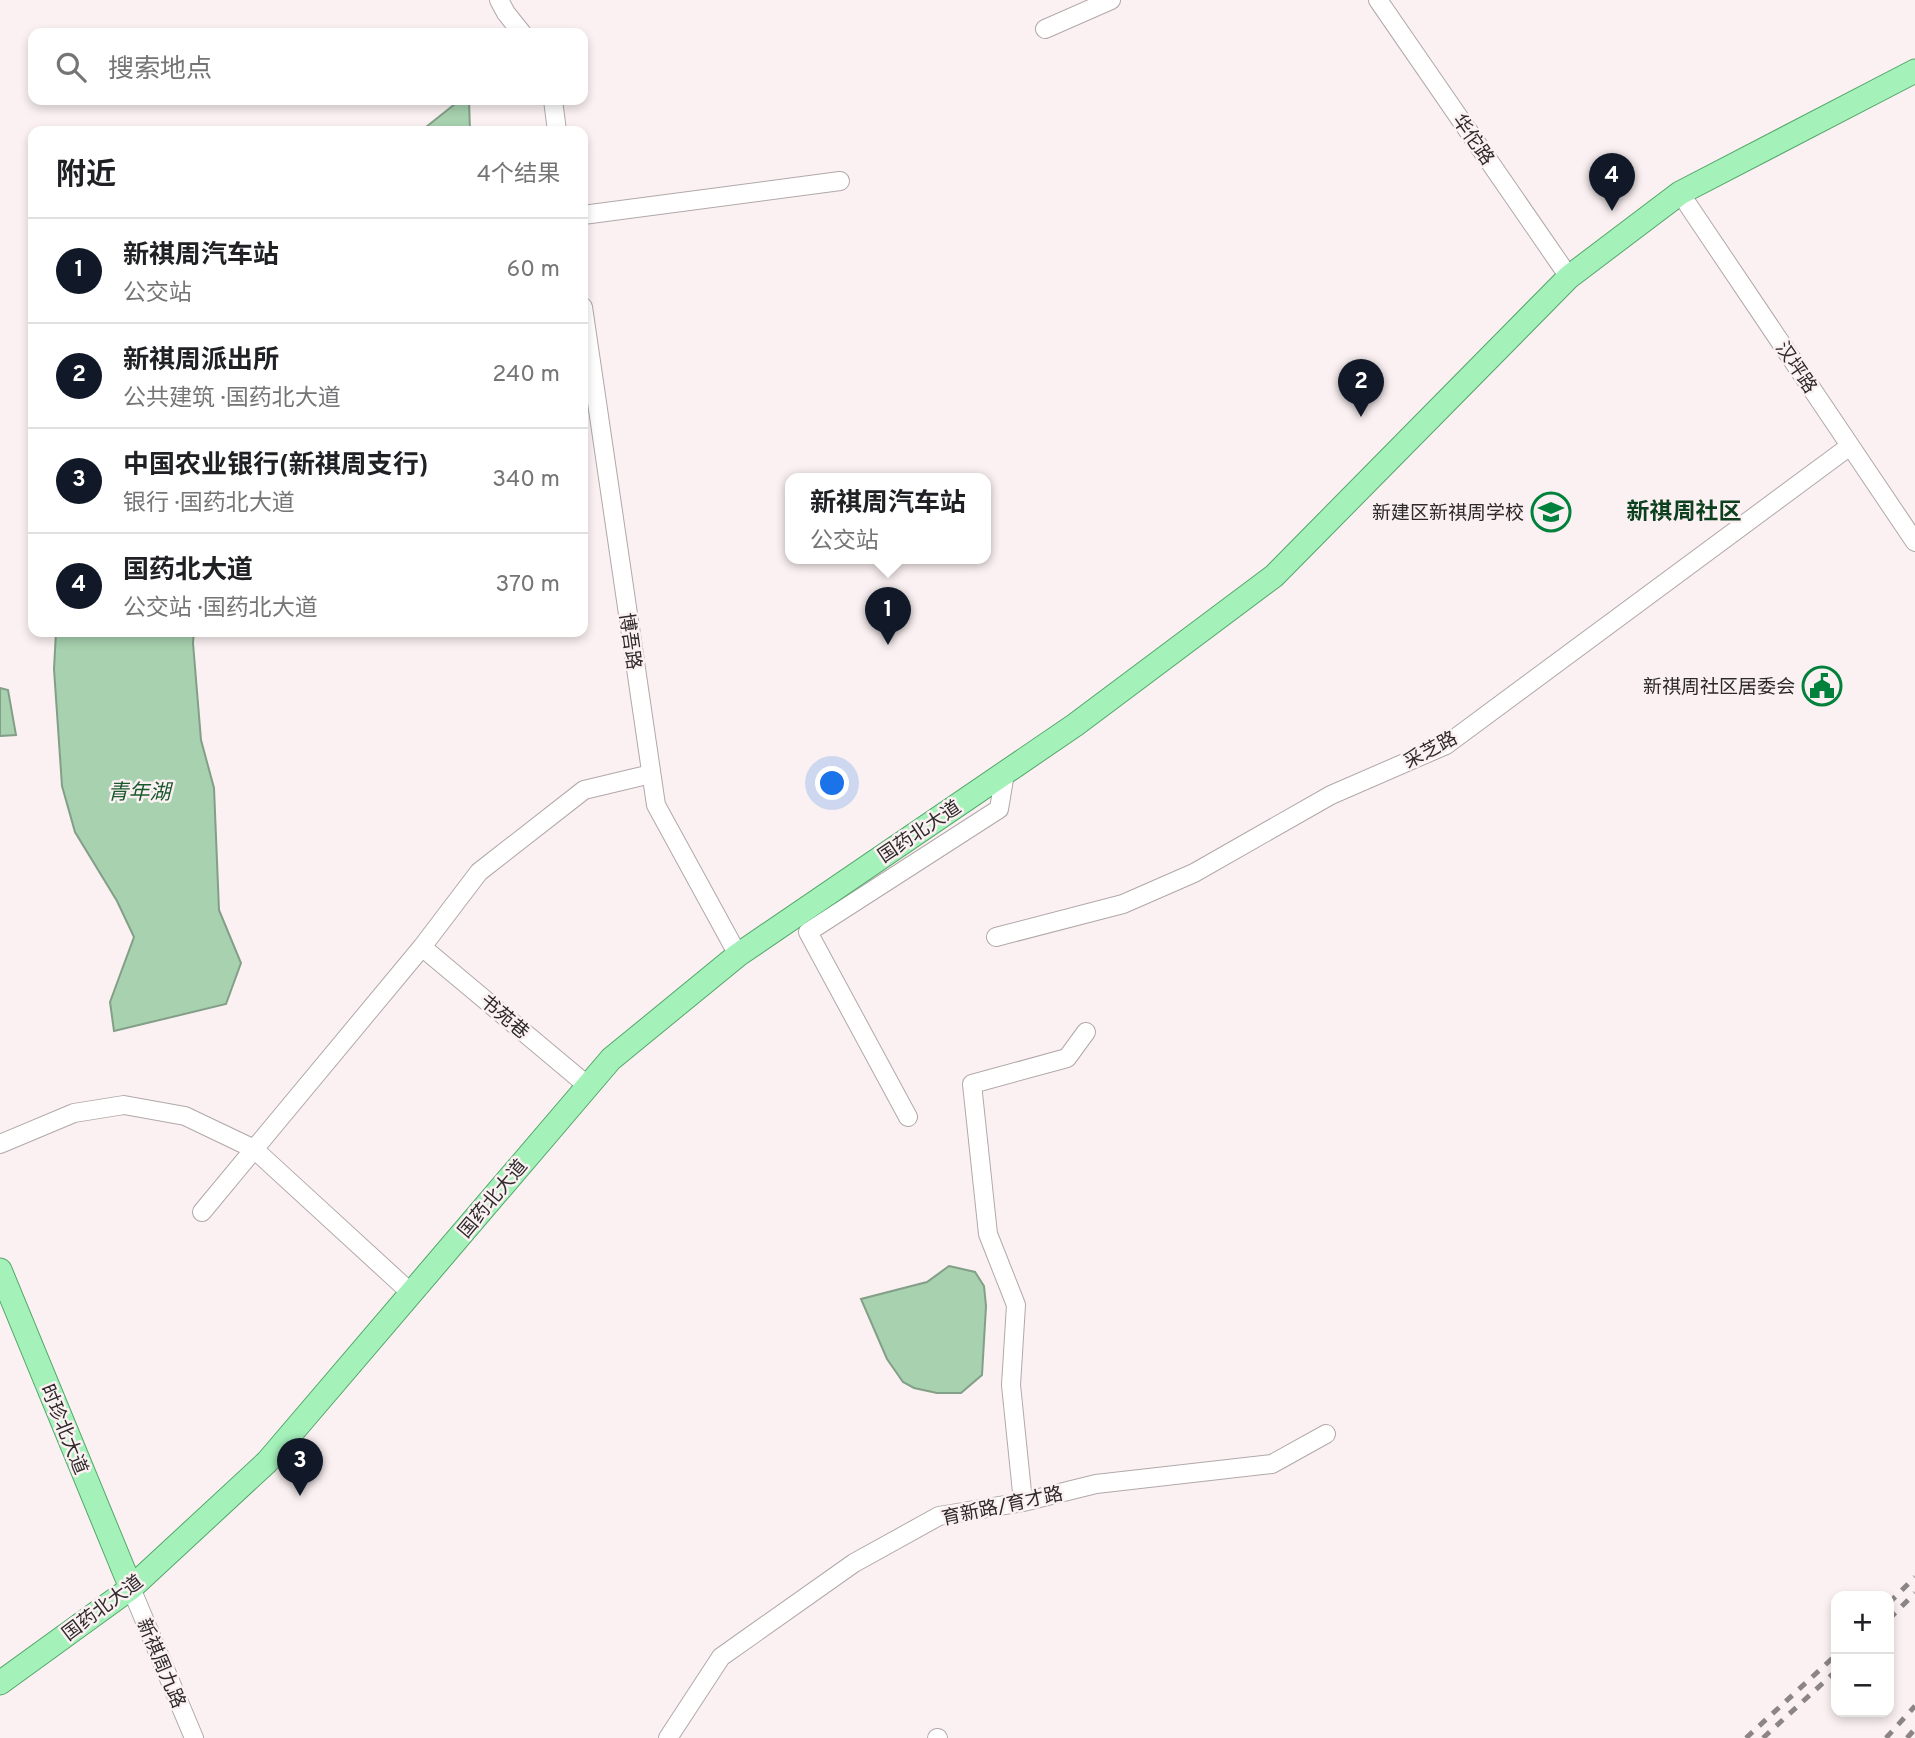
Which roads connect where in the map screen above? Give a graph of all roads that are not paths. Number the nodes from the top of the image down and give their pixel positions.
1 (499, 0) edge
2 (1111, 0) edge
3 (1378, 0) edge
4 (518, 28) edge
5 (1045, 29) dead end
6 (1915, 71) edge
7 (554, 105) edge
8 (556, 126) edge
9 (840, 181) dead end
10 (1680, 192) junction
11 (588, 214) edge
12 (1569, 277) junction
13 (588, 341) edge
14 (1850, 446) junction
15 (1915, 542) edge
16 (1005, 773) junction
17 (651, 774) junction
18 (996, 937) dead end
19 (422, 947) junction
20 (738, 955) junction
21 (1086, 1032) dead end
22 (588, 1086) junction
23 (908, 1117) dead end
24 (0, 1144) edge
25 (254, 1149) junction
26 (202, 1212) dead end
27 (0, 1270) edge
28 (411, 1293) junction
29 (1326, 1434) dead end
30 (1023, 1502) junction
31 (131, 1588) junction
32 (0, 1683) edge
33 (194, 1738) edge
34 (668, 1738) edge

1 - 4 street
2 - 5 street
3 - 12 street, 华佗路
6 - 10 main road, 国药北大道
7 - 8 street
9 - 11 street
10 - 12 main road, 国药北大道
10 - 14 street, 汉坪路
12 - 16 main road, 国药北大道
13 - 17 street, 博吾路
14 - 15 street, 汉坪路
14 - 18 street, 采芝路
16 - 20 main road, 国药北大道
16 - 23 street
17 - 19 street
17 - 20 street, 博吾路
19 - 22 street, 书苑巷
19 - 25 street
20 - 22 main road, 国药北大道
21 - 30 street
22 - 28 main road, 国药北大道
24 - 25 street
25 - 26 street
25 - 28 street
27 - 31 main road, 时珍北大道
28 - 31 main road, 国药北大道
29 - 30 street, 育新路/育才路
30 - 34 street, 育新路/育才路
31 - 32 main road, 国药北大道
31 - 33 street, 新祺周九路

